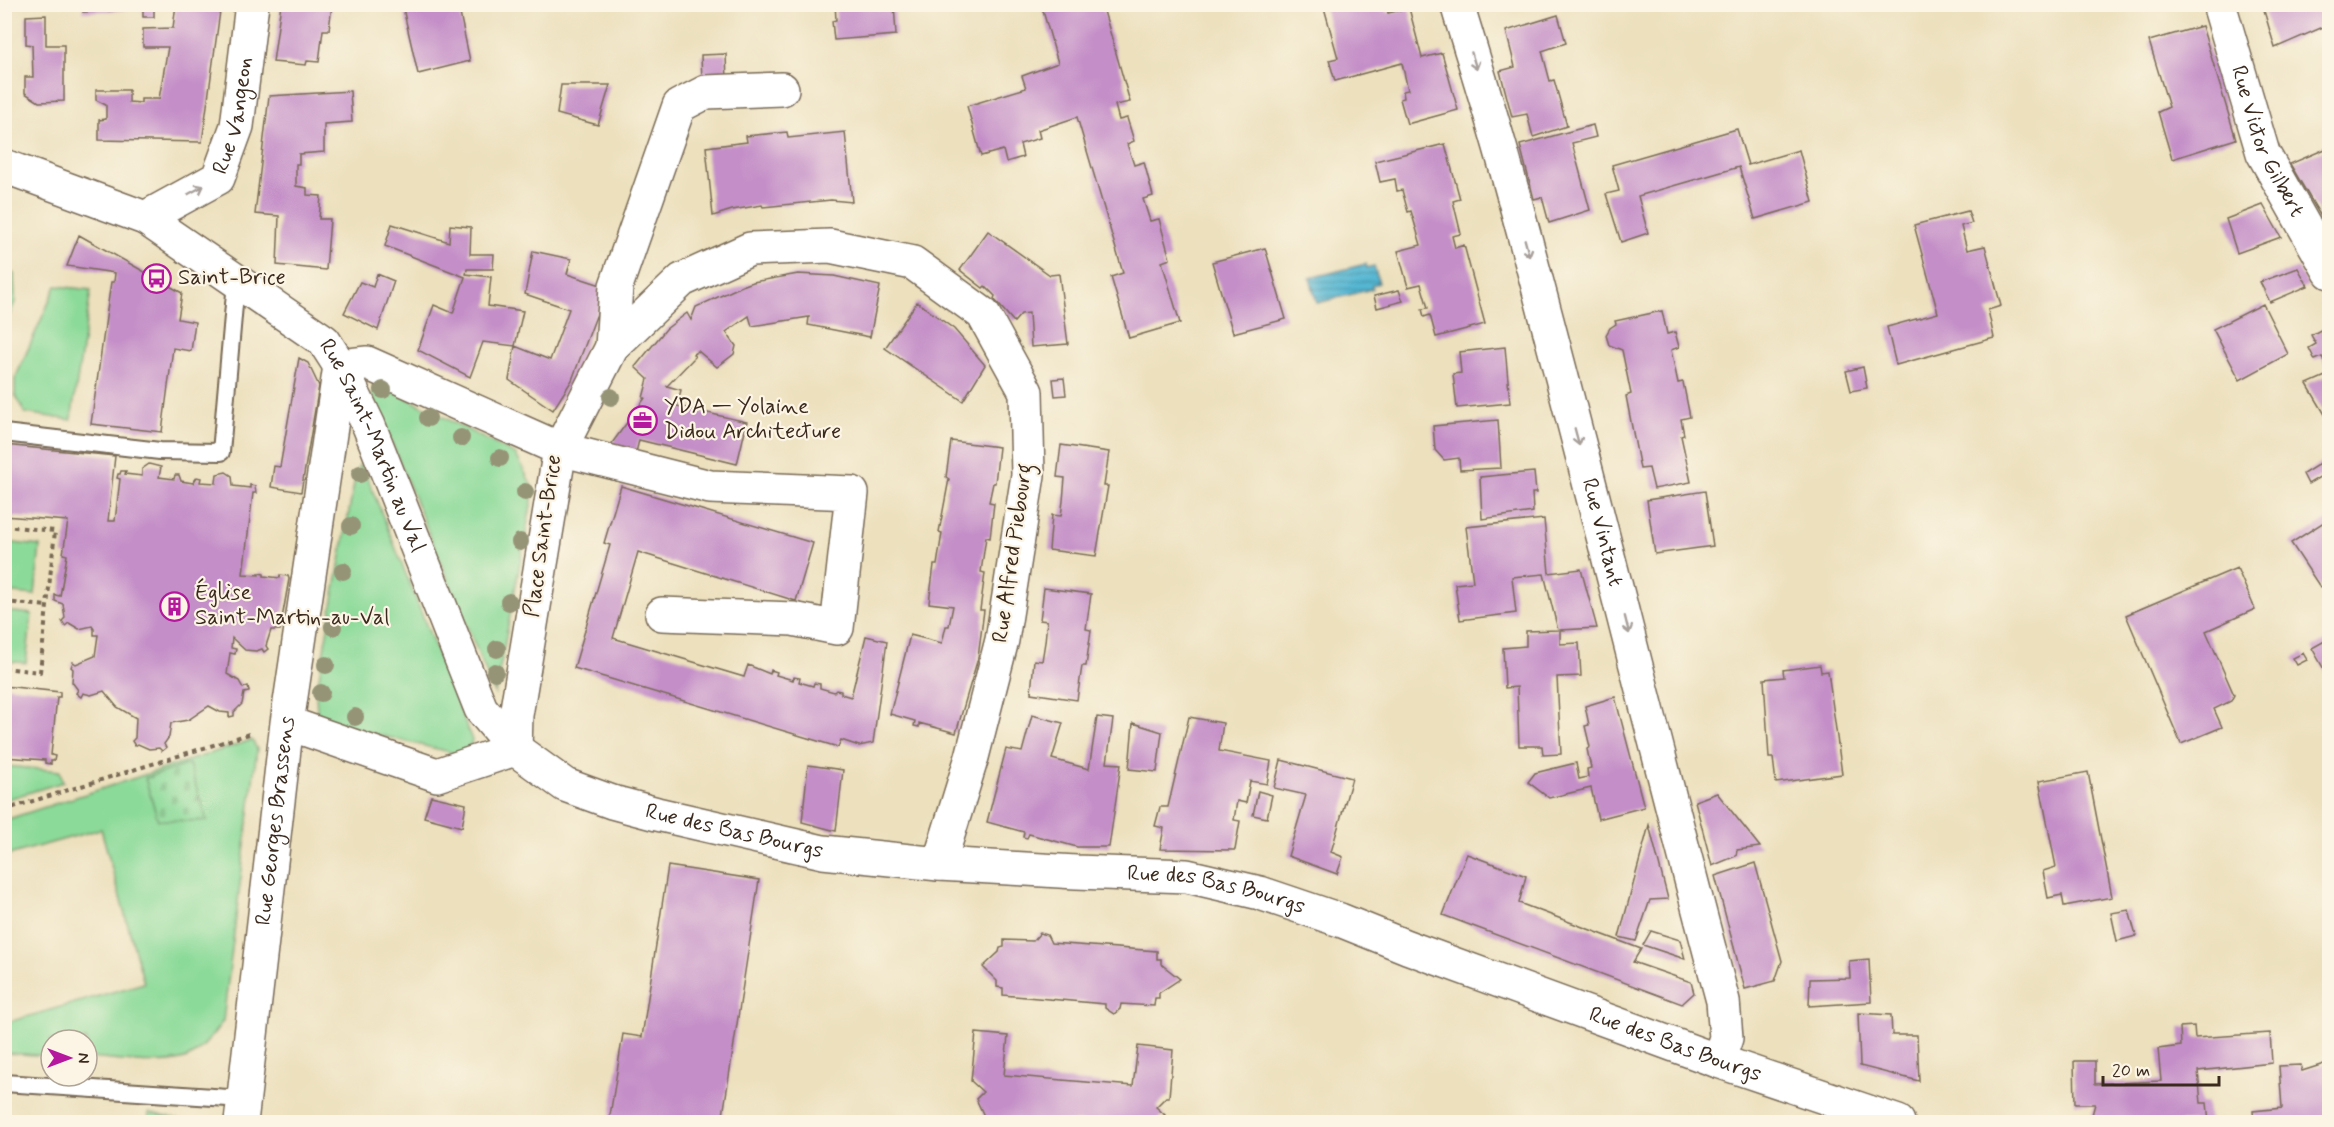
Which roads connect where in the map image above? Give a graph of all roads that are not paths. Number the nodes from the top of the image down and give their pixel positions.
1 (252, 4) edge
2 (1457, 4) edge
3 (2219, 4) edge
4 (782, 89) dead end
5 (4, 166) edge
6 (145, 218) junction
7 (2330, 272) edge
8 (236, 282) junction
9 (612, 347) junction
10 (340, 366) junction
11 (4, 433) edge
12 (560, 449) junction
13 (662, 615) dead end
14 (287, 723) junction
15 (515, 749) junction
16 (939, 864) junction
17 (1718, 1060) junction
18 (4, 1083) edge
19 (242, 1111) edge
20 (1898, 1122) edge

6 -> 1 street, Rue Vangeon
2 -> 17 street, Rue Vintant
3 - 7 street, Rue Victor Gilbert
4 - 9 street
5 - 6 street, Rue Saint-Martin au Val
6 - 8 street, Rue Saint-Martin au Val
8 - 10 street, Rue Saint-Martin au Val
8 - 11 lane
9 - 12 street, Rue Alfred Piebourg
9 - 16 street, Rue Alfred Piebourg
10 - 12 street, Place Saint-Brice
10 - 14 street
10 - 15 street, Rue Saint-Martin au Val
12 - 13 street
12 - 15 street, Place Saint-Brice
14 - 15 street, Rue Georges Brassens
14 - 19 street, Rue Georges Brassens
15 - 16 street, Rue des Bas Bourgs
16 - 17 street, Rue des Bas Bourgs
17 - 20 street, Rue des Bas Bourgs
18 - 19 lane

